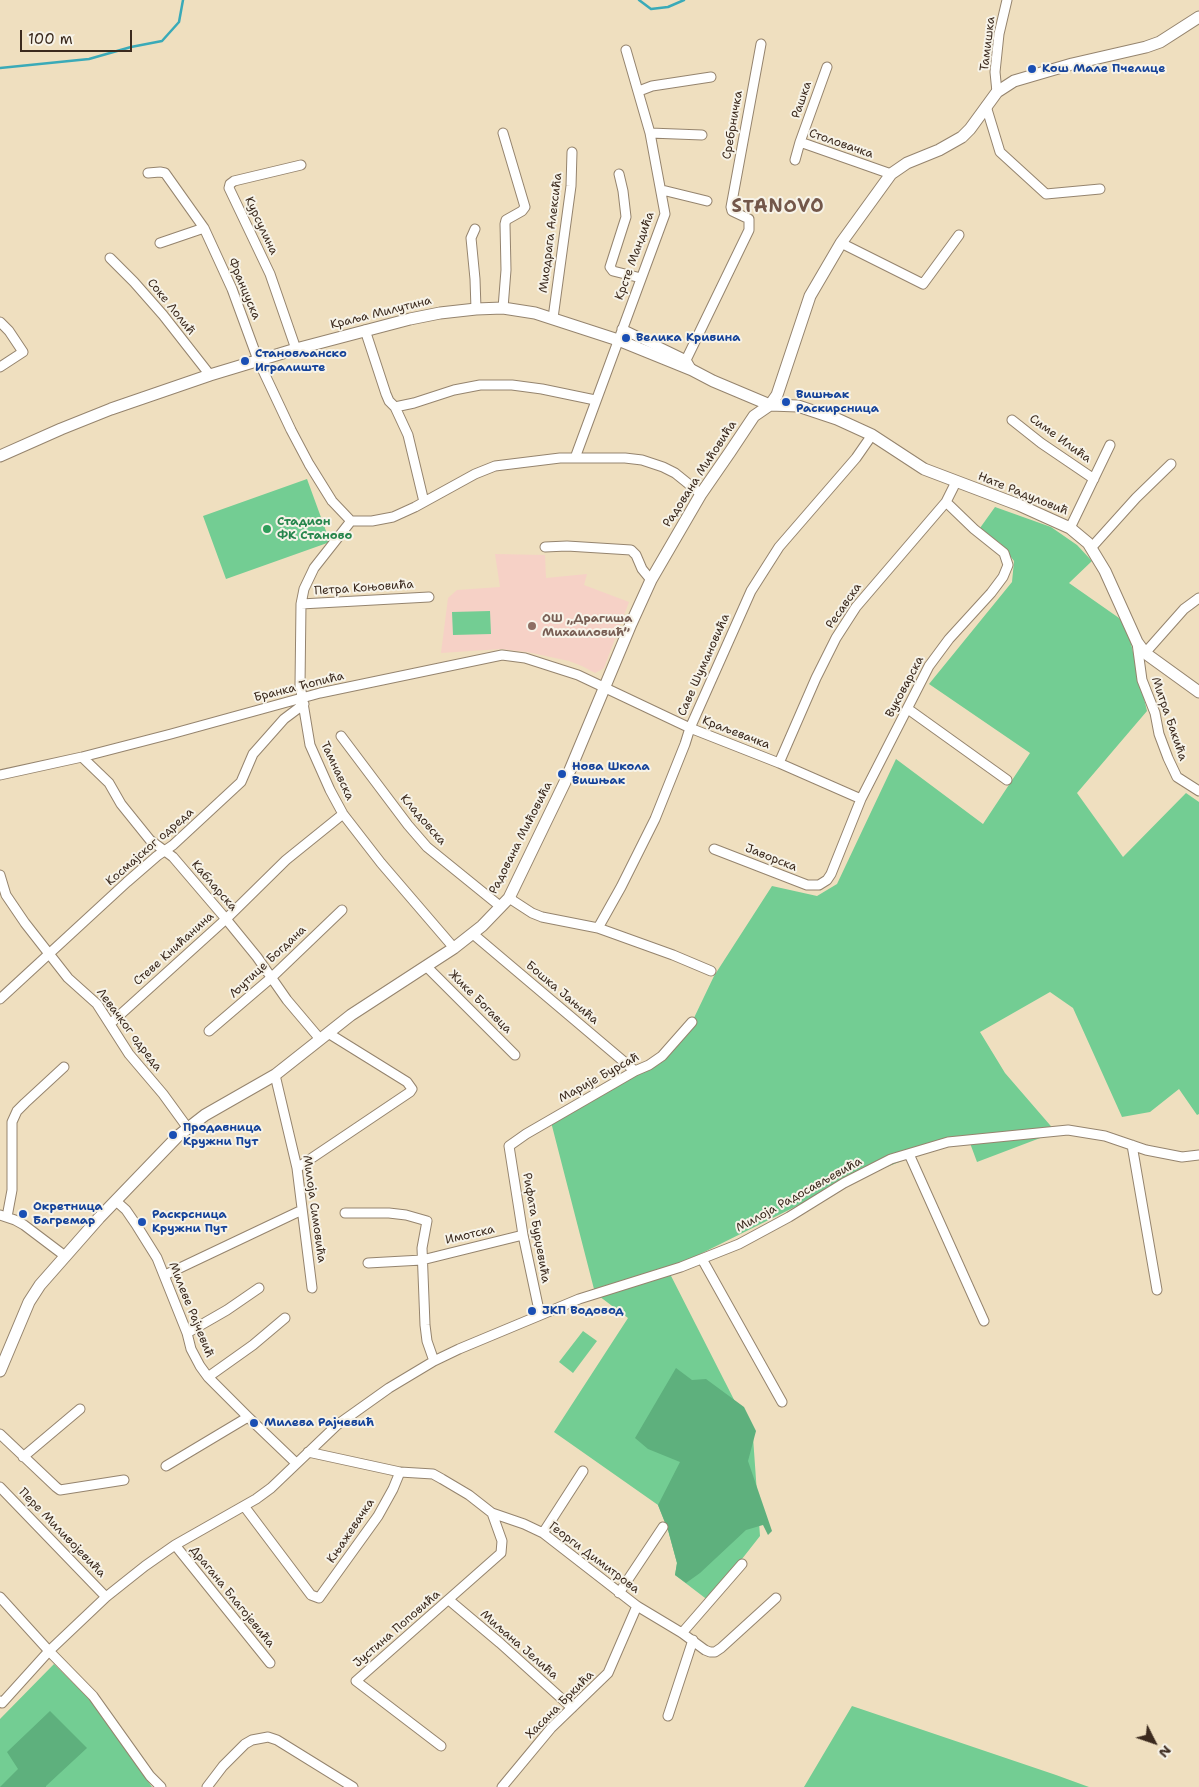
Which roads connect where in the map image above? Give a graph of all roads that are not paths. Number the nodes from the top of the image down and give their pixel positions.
1 (1007, 0) edge
2 (1199, 17) edge
3 (761, 44) dead end
4 (626, 50) dead end
5 (827, 67) dead end
6 (711, 77) dead end
7 (639, 91) junction
8 (997, 92) junction
9 (986, 106) junction
10 (503, 133) dead end
11 (650, 134) junction
12 (702, 135) dead end
13 (800, 142) junction
14 (572, 152) dead end
15 (795, 160) dead end
16 (301, 165) dead end
17 (148, 173) dead end
18 (619, 174) dead end
19 (891, 174) junction
20 (1100, 189) dead end
21 (662, 190) junction
22 (707, 201) dead end
23 (204, 228) junction
24 (475, 229) dead end
25 (959, 235) dead end
26 (160, 243) dead end
27 (841, 243) junction
28 (110, 258) dead end
29 (640, 278) junction
30 (503, 308) junction
31 (476, 309) junction
32 (553, 318) junction
33 (0, 322) edge
34 (365, 330) junction
35 (620, 334) junction
36 (296, 349) junction
37 (258, 360) junction
38 (689, 365) junction
39 (0, 367) edge
40 (210, 375) junction
41 (596, 400) junction
42 (770, 405) junction
43 (396, 407) junction
44 (1012, 420) dead end
45 (872, 436) junction
46 (1110, 445) dead end
47 (0, 456) edge
48 (575, 458) junction
49 (1171, 464) dead end
50 (1094, 479) junction
51 (956, 482) junction
52 (701, 494) junction
53 (424, 502) junction
54 (946, 502) junction
55 (351, 521) junction
56 (1070, 528) junction
57 (545, 547) dead end
58 (1091, 548) junction
59 (651, 580) junction
60 (429, 596) dead end
61 (1199, 598) edge
62 (301, 604) junction
63 (1137, 642) junction
64 (1145, 653) junction
65 (604, 688) junction
66 (1199, 692) edge
67 (303, 701) junction
68 (908, 709) junction
69 (690, 728) junction
70 (341, 736) dead end
71 (82, 757) junction
72 (779, 763) junction
73 (0, 775) edge
74 (1007, 780) dead end
75 (1199, 791) edge
76 (860, 799) junction
77 (343, 814) junction
78 (714, 849) dead end
79 (165, 851) junction
80 (0, 875) edge
81 (819, 885) joint
82 (505, 903) junction
83 (342, 910) dead end
84 (226, 919) junction
85 (598, 928) junction
86 (473, 934) junction
87 (454, 948) junction
88 (50, 954) junction
89 (426, 967) junction
90 (710, 971) dead end
91 (271, 978) junction
92 (0, 1000) edge
93 (692, 1022) dead end
94 (111, 1023) junction
95 (209, 1031) dead end
96 (324, 1036) junction
97 (515, 1055) dead end
98 (64, 1067) dead end
99 (635, 1071) junction
100 (275, 1075) junction
101 (188, 1128) junction
102 (1132, 1145) junction
103 (509, 1146) joint
104 (909, 1154) junction
105 (1199, 1155) edge
106 (297, 1168) junction
107 (116, 1201) junction
108 (302, 1210) junction
109 (345, 1213) dead end
110 (4, 1216) edge
111 (523, 1235) junction
112 (64, 1256) junction
113 (702, 1259) junction
114 (422, 1260) junction
115 (368, 1263) dead end
116 (165, 1275) junction
117 (259, 1288) dead end
118 (312, 1288) dead end
119 (1158, 1290) dead end
120 (540, 1315) junction
121 (285, 1318) dead end
122 (984, 1321) dead end
123 (187, 1333) junction
124 (434, 1361) junction
125 (0, 1371) edge
126 (208, 1377) junction
127 (782, 1402) dead end
128 (80, 1409) dead end
129 (248, 1417) junction
130 (0, 1434) edge
131 (308, 1452) junction
132 (24, 1457) junction
133 (296, 1463) junction
134 (166, 1466) dead end
135 (583, 1471) dead end
136 (400, 1472) junction
137 (124, 1480) dead end
138 (0, 1487) edge
139 (244, 1506) junction
140 (492, 1513) junction
141 (663, 1526) dead end
142 (543, 1534) junction
143 (175, 1545) junction
144 (742, 1564) dead end
145 (619, 1593) junction
146 (0, 1596) edge
147 (106, 1597) junction
148 (776, 1598) dead end
149 (449, 1600) junction
150 (637, 1606) junction
151 (682, 1633) junction
152 (693, 1640) junction
153 (49, 1651) junction
154 (270, 1664) dead end
155 (0, 1701) edge
156 (572, 1708) junction
157 (668, 1716) dead end
158 (441, 1746) dead end
159 (161, 1787) edge
160 (207, 1787) edge
161 (353, 1787) edge
162 (502, 1787) edge

1 - 8 street, Тамишка
2 - 8 street, Радована Мићовића
3 - 38 street, Сребрничка
4 - 7 street, Крсте Мандића
5 - 13 street, Рашка
6 - 7 street
7 - 11 street, Крсте Мандића
8 - 9 street, Радована Мићовића
9 - 19 street, Радована Мићовића
9 - 20 street
10 - 30 street
11 - 12 street
11 - 21 street, Крсте Мандића
13 - 15 street, Столовачка
13 - 19 street, Столовачка
14 - 32 street, Миодрага Алексића
16 - 36 street, Курсулина
17 - 23 street, Француска
18 - 29 street
19 - 27 street, Радована Мићовића
21 - 22 street
21 - 29 street, Крсте Мандића
23 - 26 street
23 - 37 street, Француска
24 - 31 street
25 - 27 street
27 - 42 street, Радована Мићовића
28 - 40 street, Соке Лолић
29 - 35 street, Крсте Мандића
30 - 31 street, Краља Милутина
30 - 32 street, Краља Милутина
31 - 34 street, Краља Милутина
32 - 35 street, Краља Милутина
33 - 39 street
34 - 36 street, Краља Милутина
34 - 43 street
35 - 38 street, Краља Милутина
35 - 41 street, Крсте Мандића
36 - 37 street, Краља Милутина
37 - 40 street, Краља Милутина
37 - 55 street, Француска
38 - 42 street, Краља Милутина
40 - 47 street, Краља Милутина
41 - 43 street
41 - 48 street, Крсте Мандића
42 - 45 street, Нате Радуловић
42 - 52 street, Радована Мићовића
43 - 53 street
44 - 50 street, Симе Илића
45 - 51 street, Нате Радуловић
45 - 69 street, Саве Шумановића
46 - 50 street
48 - 52 street
48 - 53 street
49 - 58 street
50 - 56 street
51 - 54 street, Ресавска
51 - 56 street, Нате Радуловић
52 - 59 street, Радована Мићовића
53 - 55 street
54 - 68 street, Вуковарска
54 - 72 street, Ресавска
55 - 62 street, Тамнавска
56 - 58 street, Нате Радуловић
57 - 59 street
58 - 63 street, Нате Радуловић
59 - 65 street, Радована Мићовића
60 - 62 street, Петра Коњовића
61 - 64 street
62 - 67 street, Тамнавска
63 - 64 street, Нате Радуловић
63 - 75 street, Митра Бакића
64 - 66 street, Нате Радуловић
65 - 67 street, Бранка Ћопића
65 - 69 street, Краљевачка
65 - 82 street, Радована Мићовића
67 - 71 street, Бранка Ћопића
67 - 77 street, Тамнавска
67 - 79 street, Космајског одреда
68 - 74 street
68 - 76 street, Вуковарска
69 - 72 street, Краљевачка
69 - 85 street, Саве Шумановића
70 - 82 street, Кладовска
71 - 73 street, Бранка Ћопића
71 - 79 street, Кабларска
72 - 76 street, Краљевачка
76 - 81 street, Вуковарска
77 - 84 street, Стеве Книћанина
77 - 87 street, Тамнавска
78 - 81 street, Јаворска
79 - 84 street, Кабларска
79 - 88 street, Космајског одреда
80 - 88 street, Левачког одреда
82 - 85 street, Кладовска
82 - 86 street, Радована Мићовића
83 - 91 street, Љутице Богдана
84 - 91 street, Кабларска
84 - 94 street, Стеве Книћанина
85 - 90 street, Кладовска
86 - 87 street, Радована Мићовића
86 - 99 street, Бошка Јањића
87 - 89 street, Радована Мићовића
88 - 92 street, Космајског одреда
88 - 94 street, Левачког одреда
89 - 96 street, Радована Мићовића
89 - 97 street, Жике Богавца
91 - 95 street, Љутице Богдана
91 - 96 street, Кабларска
93 - 99 street, Марије Бурсаћ
94 - 101 street, Левачког одреда
96 - 100 street, Радована Мићовића
96 - 106 street, Кабларска
98 - 110 street
99 - 103 street, Марије Бурсаћ
100 - 101 street, Радована Мићовића
100 - 106 street, Милоја Симовића
101 - 107 street, Радована Мићовића
102 - 104 street, Милоја Радосављевића
102 - 105 street, Милоја Радосављевића
102 - 119 street
103 - 111 street, Рифата Бурџевића
104 - 113 street, Милоја Радосављевића
104 - 122 street
106 - 108 street, Милоја Симовића
107 - 112 street, Радована Мићовића
107 - 116 street, Милеве Рајчевић
108 - 116 street
108 - 118 street, Милоја Симовића
109 - 114 street
110 - 112 street
111 - 114 street, Имотска
111 - 120 street, Рифата Бурџевића
112 - 125 street, Радована Мићовића
113 - 120 street, Милоја Радосављевића
113 - 127 street
114 - 115 street
114 - 124 street
116 - 123 street, Милеве Рајчевић
117 - 123 street
120 - 124 street, Милоја Радосављевића
121 - 126 street
123 - 126 street, Милеве Рајчевић
124 - 131 street, Милоја Радосављевића
126 - 129 street, Милеве Рајчевић
128 - 132 street
129 - 133 street, Милеве Рајчевић
129 - 134 street
130 - 132 street
131 - 133 street, Милоја Радосављевића
131 - 136 street, Георги Димитрова
132 - 137 street
133 - 139 street, Милоја Радосављевића
135 - 142 street
136 - 139 street, Књажевачка
136 - 140 street, Георги Димитрова
138 - 147 street, Пере Миливојевића
139 - 143 street, Милоја Радосављевића
140 - 142 street, Георги Димитрова
140 - 149 street, Јустина Поповића
141 - 145 street
142 - 145 street, Георги Димитрова
143 - 147 street, Милоја Радосављевића
143 - 154 street, Драгана Благојевића
144 - 151 street
145 - 150 street, Георги Димитрова
146 - 153 street
147 - 153 street, Милоја Радосављевића
148 - 152 street, Георги Димитрова
149 - 156 street, Миљана Јелића
149 - 158 street, Јустина Поповића
150 - 151 street, Георги Димитрова
150 - 156 street, Хасана Бркића
151 - 152 street, Георги Димитрова
152 - 157 street
153 - 155 street, Милоја Радосављевића
153 - 159 street
156 - 162 street, Хасана Бркића
160 - 161 street

